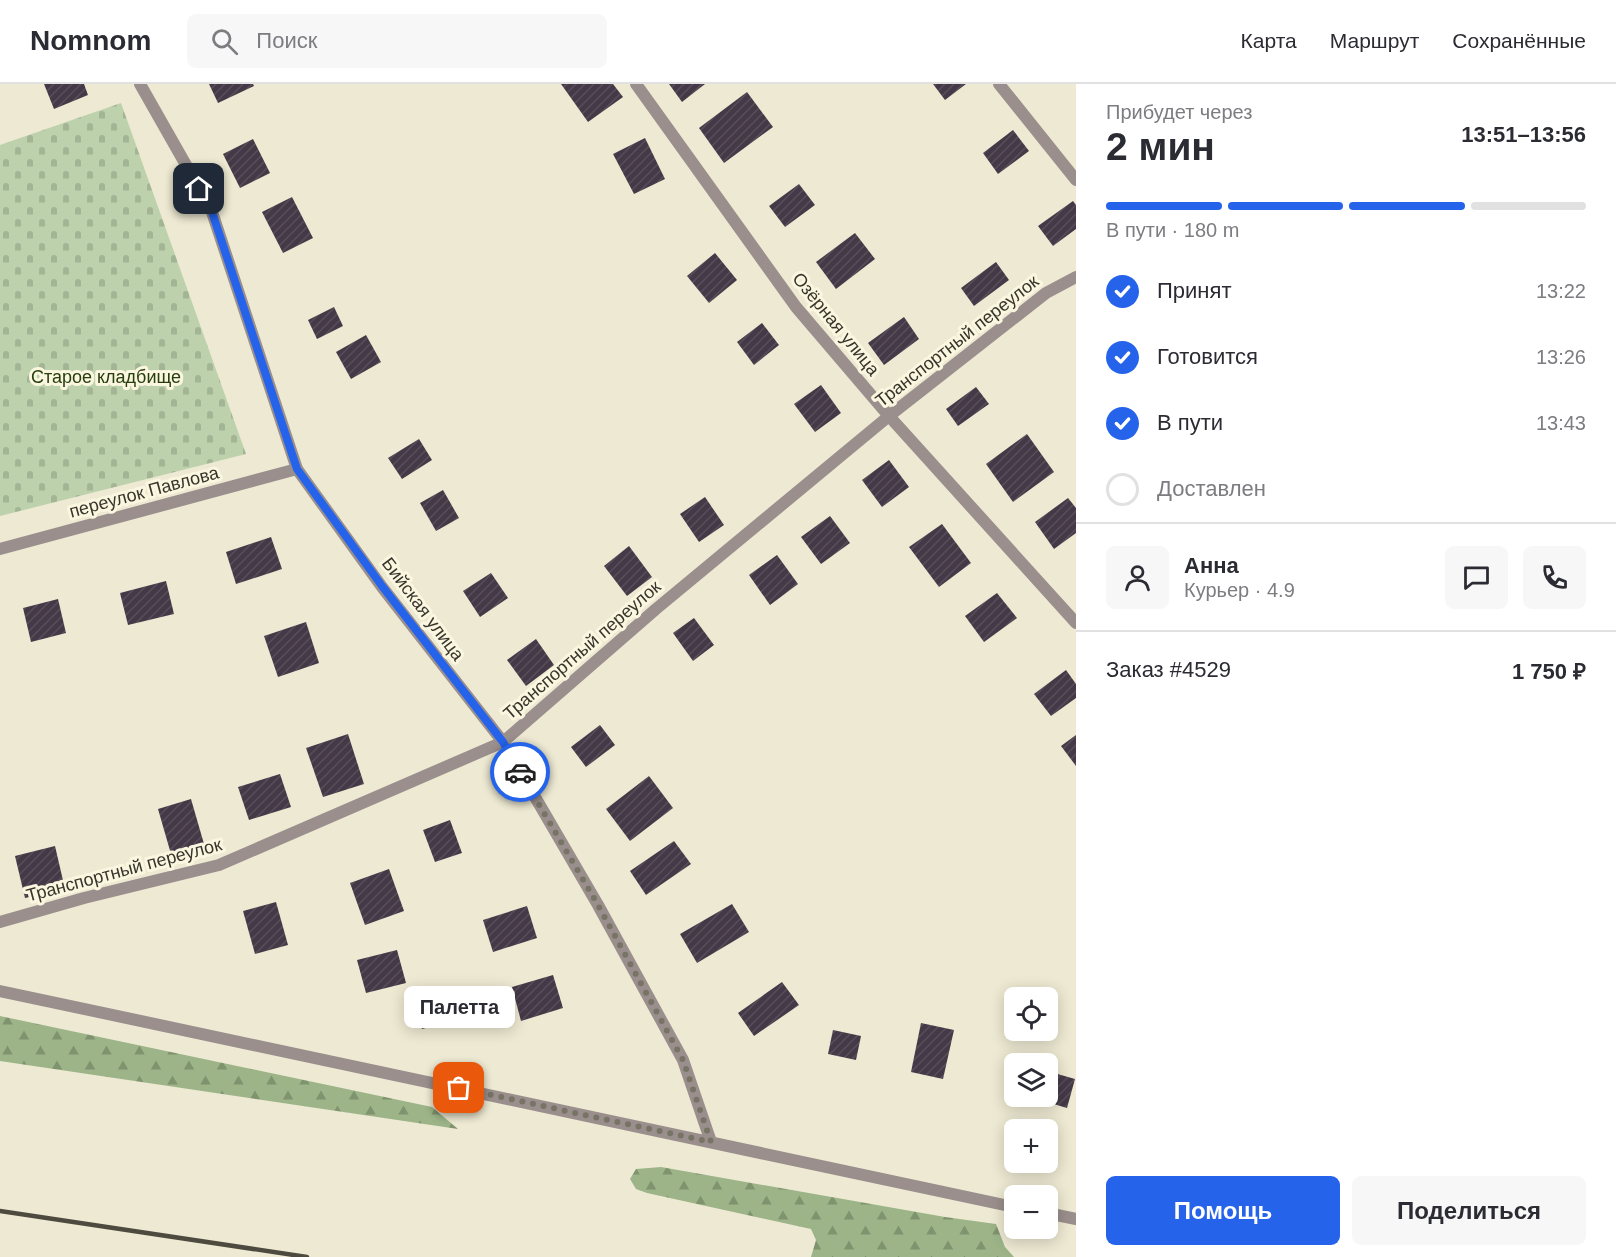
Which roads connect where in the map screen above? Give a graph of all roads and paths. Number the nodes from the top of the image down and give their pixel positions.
1 (140, 84) edge
2 (636, 84) edge
3 (999, 84) edge
4 (1076, 180) edge
5 (1076, 277) edge
6 (889, 416) junction
7 (297, 469) junction
8 (0, 549) edge
9 (1076, 623) edge
10 (503, 742) junction
11 (0, 922) edge
12 (0, 991) edge
13 (711, 1142) junction
14 (1004, 1205) edge
15 (1058, 1215) edge
16 (1076, 1219) edge

1 - 7 street, Бийская улица
2 - 6 street, Озёрная улица
3 - 4 street
5 - 6 street, Транспортный переулок
6 - 9 street, Озёрная улица
6 - 10 street, Транспортный переулок
7 - 8 street, переулок Павлова
7 - 10 street, Бийская улица
10 - 11 street, Транспортный переулок
10 - 13 street, Бийская улица
12 - 13 street
13 - 14 street
15 - 16 street

